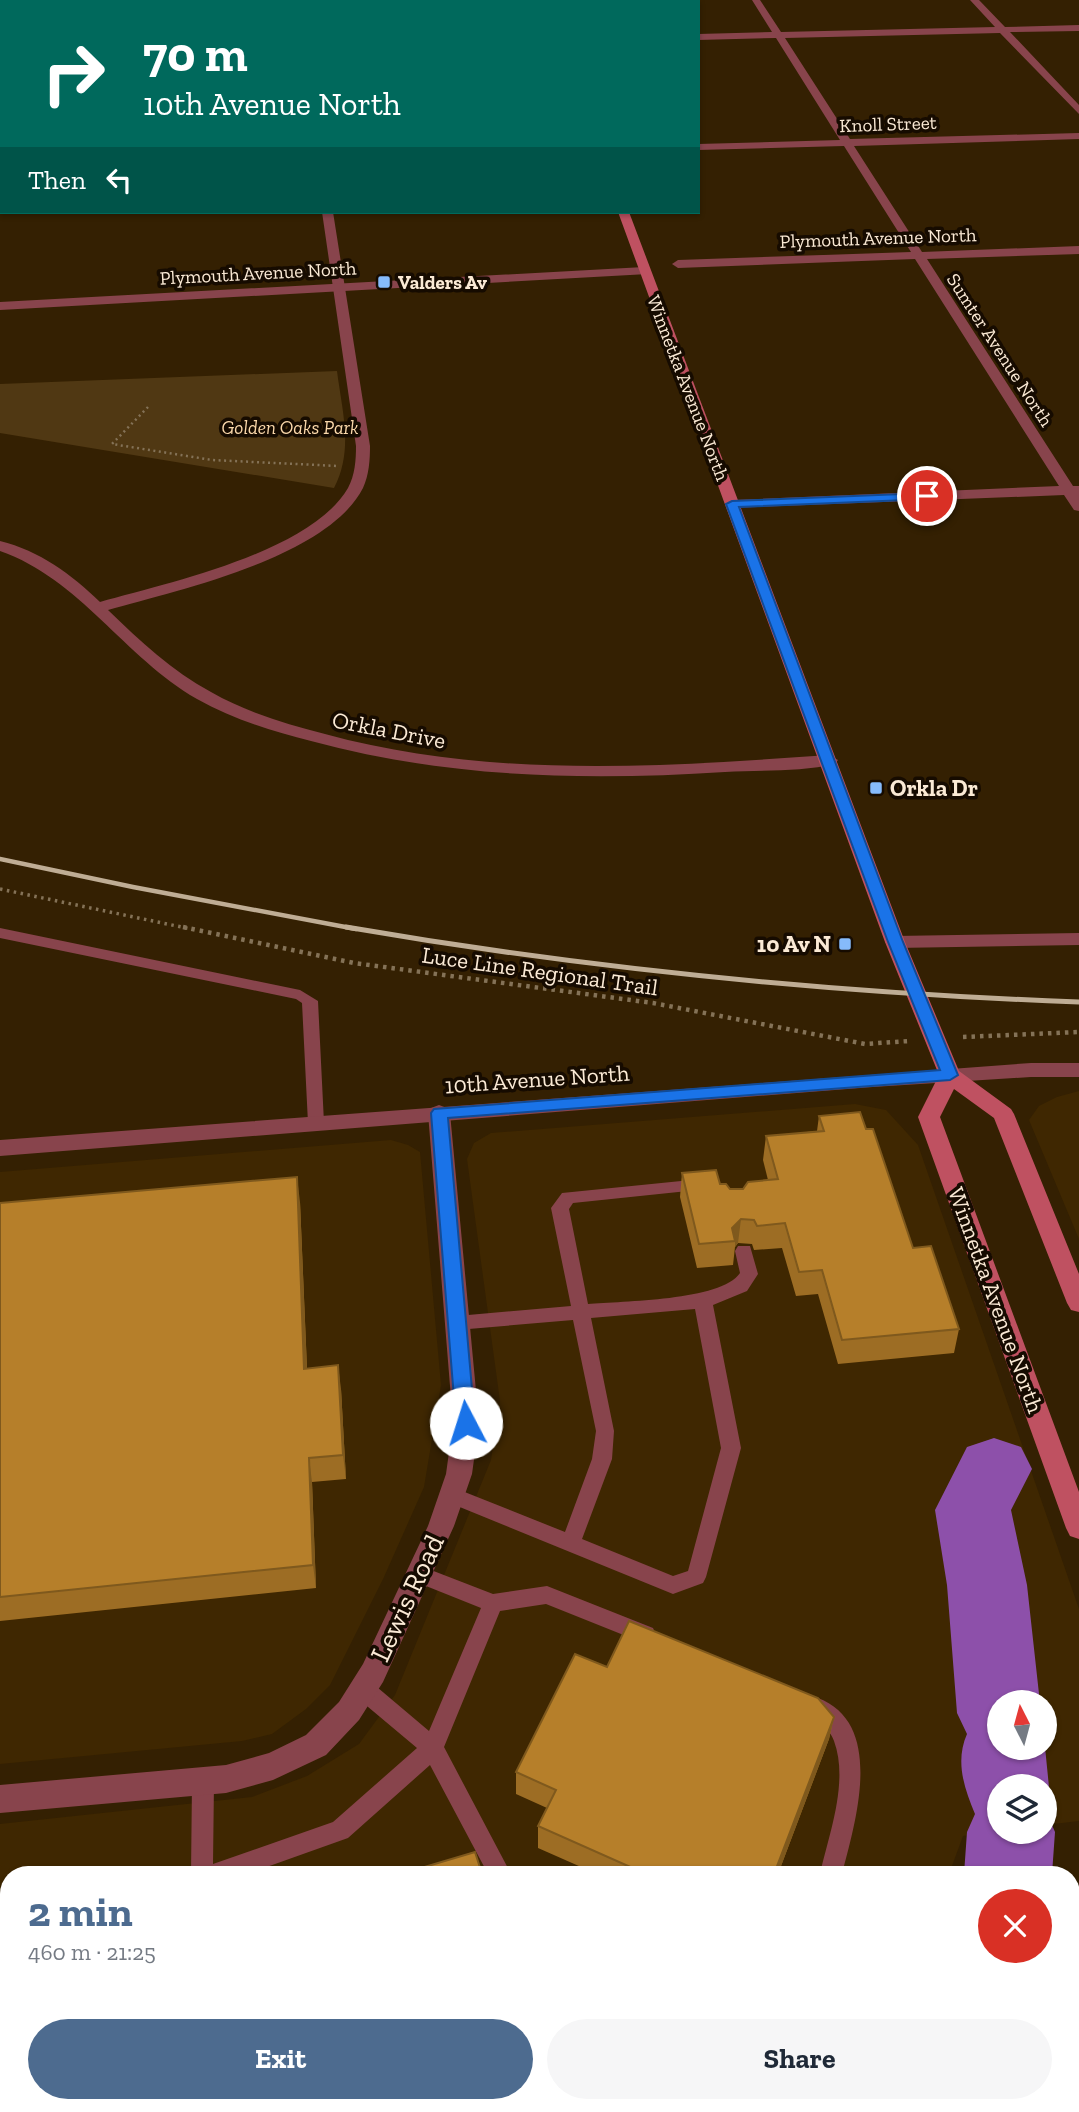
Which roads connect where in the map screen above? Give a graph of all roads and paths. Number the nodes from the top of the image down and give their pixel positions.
1 (756, 0) edge
2 (974, 0) edge
3 (1079, 28) edge
4 (999, 30) junction
5 (779, 35) junction
6 (700, 37) edge
7 (1079, 111) edge
8 (1079, 136) edge
9 (847, 142) junction
10 (700, 147) edge
11 (327, 214) edge
12 (624, 214) edge
13 (1079, 250) edge
14 (918, 256) junction
15 (678, 264) dead end
16 (644, 271) junction
17 (341, 288) junction
18 (0, 306) edge
19 (148, 407) dead end
20 (363, 468) junction
21 (1074, 490) edge
22 (732, 504) junction
23 (1079, 507) edge
24 (0, 546) edge
25 (98, 608) junction
26 (829, 760) junction
27 (0, 889) edge
28 (0, 933) edge
29 (1079, 939) edge
30 (895, 942) junction
31 (1079, 1032) edge
32 (936, 1039) junction
33 (1079, 1070) edge
34 (950, 1075) junction
35 (439, 1113) junction
36 (316, 1122) junction
37 (0, 1148) edge
38 (722, 1187) edge
39 (744, 1251) edge
40 (703, 1301) junction
41 (1079, 1303) edge
42 (581, 1312) junction
43 (457, 1323) junction
44 (452, 1494) junction
45 (1079, 1528) edge
46 (572, 1543) junction
47 (418, 1574) junction
48 (493, 1603) junction
49 (660, 1641) edge
50 (363, 1689) junction
51 (799, 1697) edge
52 (433, 1748) junction
53 (203, 1782) junction
54 (0, 1799) edge
55 (202, 1866) edge
56 (239, 1866) edge
57 (496, 1866) edge
58 (833, 1866) edge

1 - 5 street, Sumter Avenue North
2 - 4 street
3 - 4 street
4 - 5 street
4 - 7 street
5 - 6 street
5 - 9 street, Sumter Avenue North
8 - 9 street, Knoll Street
9 - 10 street, Knoll Street
9 - 14 street, Sumter Avenue North
11 - 17 street
12 - 16 main road, Winnetka Avenue North
13 - 14 street, Plymouth Avenue North
14 - 15 street, Plymouth Avenue North
14 - 21 street, Sumter Avenue North
16 - 17 street, Plymouth Avenue North
16 - 22 main road, Winnetka Avenue North
17 - 18 street, Plymouth Avenue North
17 - 20 street
19 - 20 path
20 - 25 street
21 - 22 street
21 - 23 street, Sumter Avenue North
22 - 26 main road, Winnetka Avenue North
24 - 25 street, Orkla Drive
25 - 26 street, Orkla Drive
26 - 30 main road, Winnetka Avenue North
27 - 32 path, Luce Line Regional Trail
28 - 36 lane
29 - 30 street
30 - 32 main road, Winnetka Avenue North
31 - 32 path, Luce Line Regional Trail
32 - 34 main road, Winnetka Avenue North
33 - 34 street, 10th Avenue North
34 - 35 street, 10th Avenue North
34 - 41 main road
34 - 45 main road, Winnetka Avenue North
35 - 36 street, 10th Avenue North
35 - 43 street, Lewis Road
36 - 37 street, 10th Avenue North
38 - 42 lane
39 - 40 lane
40 - 42 lane
40 - 46 lane
42 - 43 lane
42 - 46 lane
43 - 44 street, Lewis Road
44 - 46 lane
44 - 47 street, Lewis Road
47 - 48 lane
47 - 50 street, Lewis Road
48 - 49 lane
48 - 52 lane
50 - 52 lane
50 - 53 street, Lewis Road
51 - 58 lane
52 - 56 lane
52 - 57 lane
53 - 54 street, Lewis Road
53 - 55 lane

